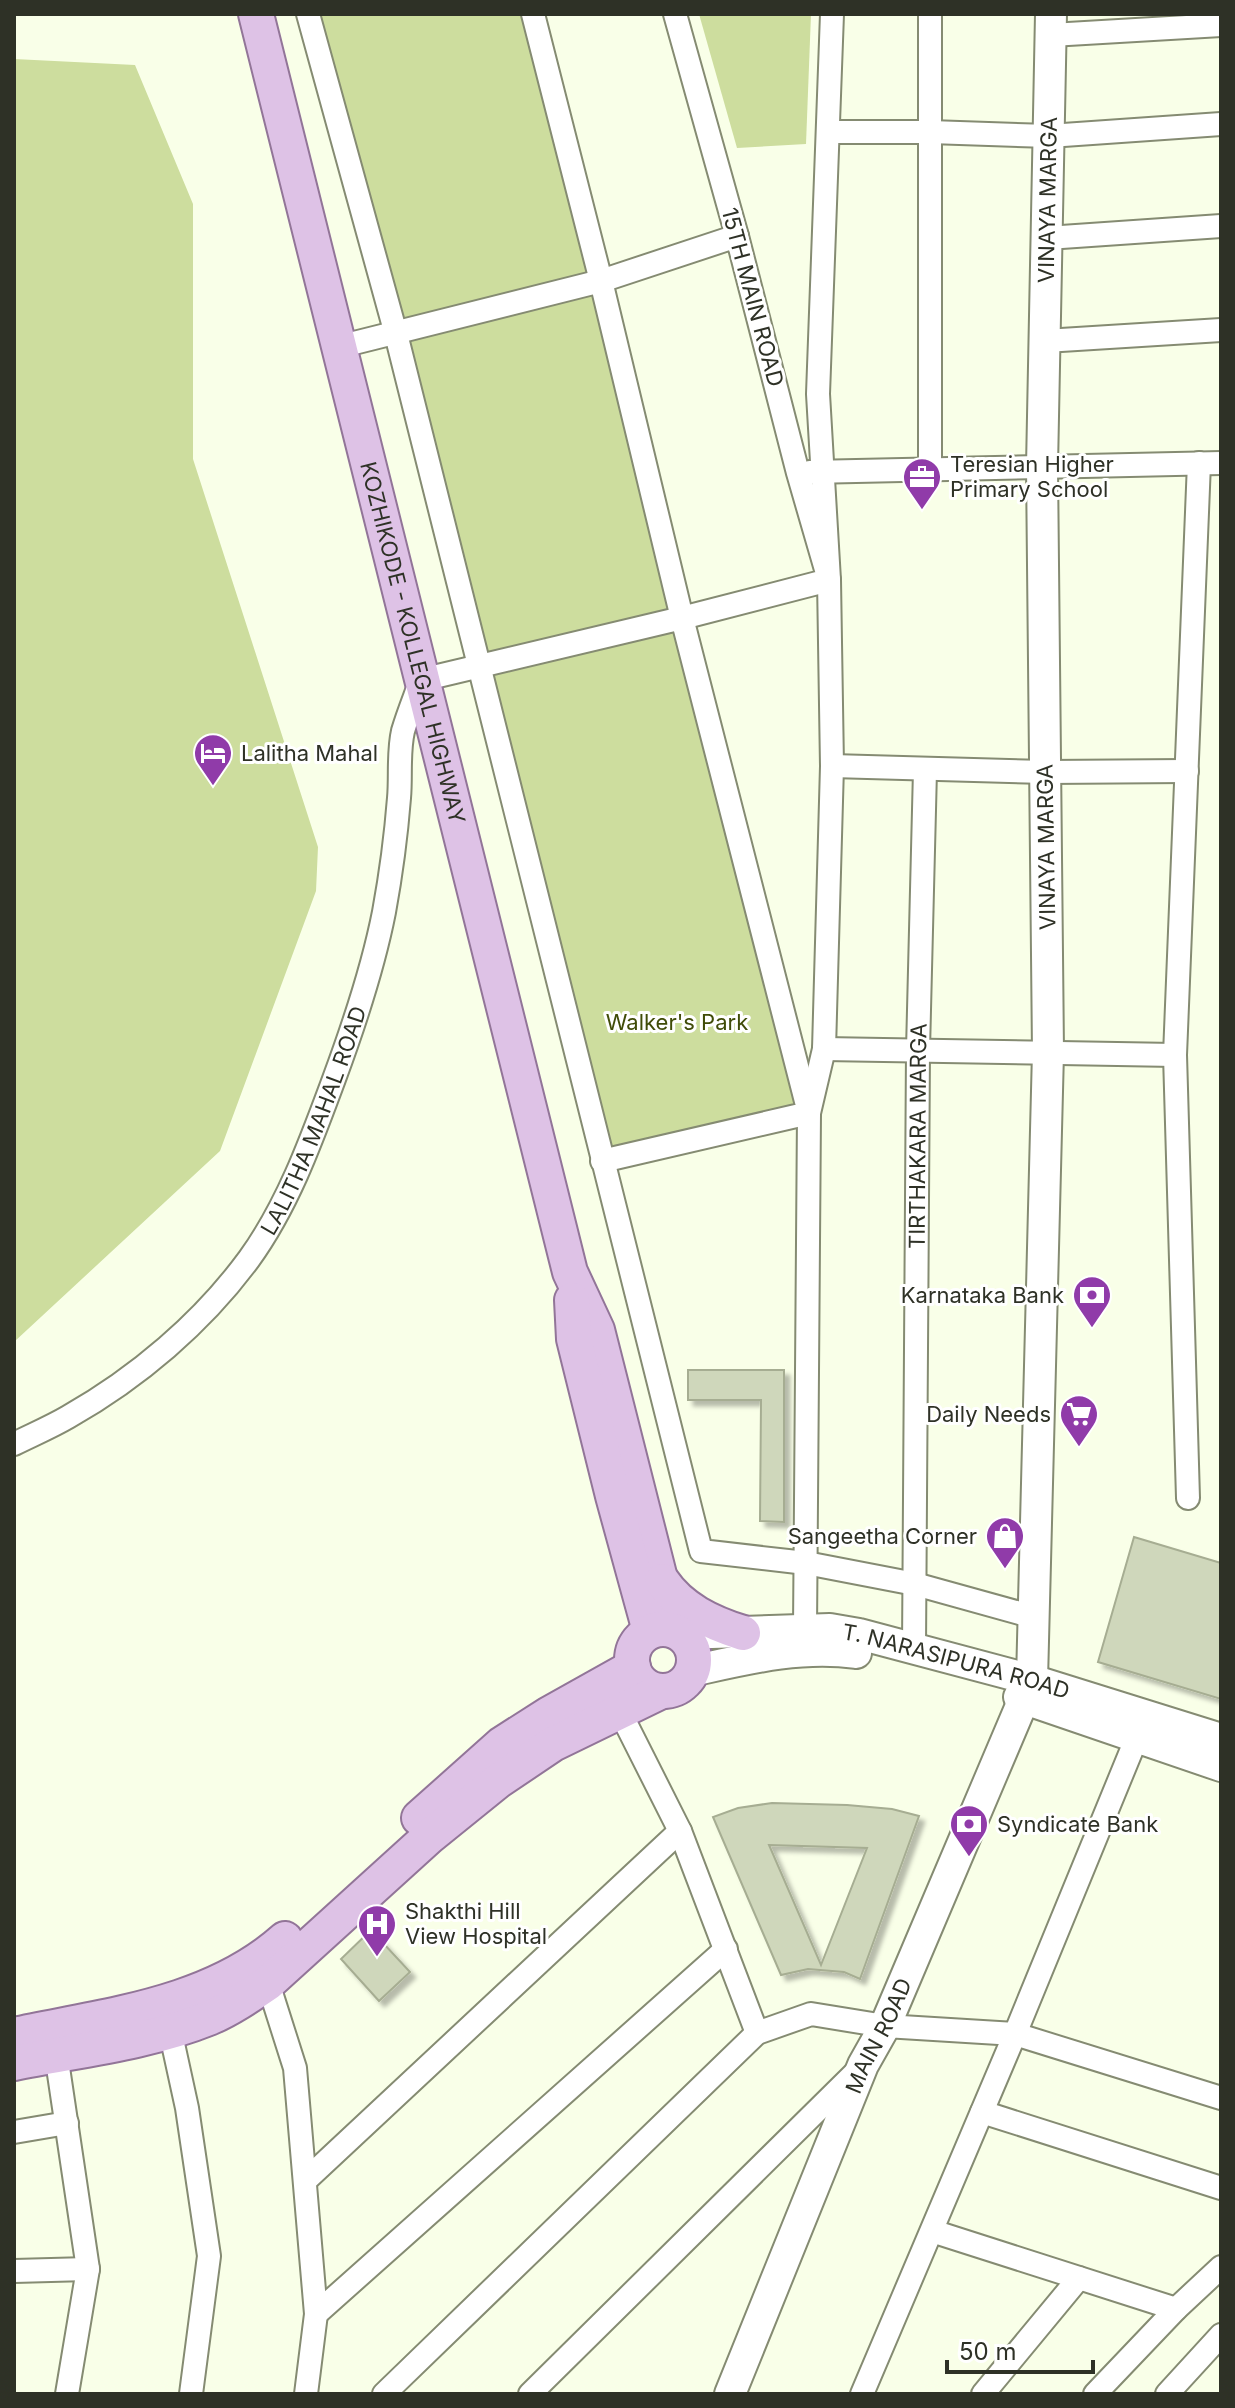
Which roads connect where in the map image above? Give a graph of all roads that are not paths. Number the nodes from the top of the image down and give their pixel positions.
1 (308, 14) edge
2 (533, 14) edge
3 (675, 14) edge
4 (832, 14) edge
5 (930, 14) edge
6 (254, 17) edge
7 (1051, 25) edge
8 (1221, 25) edge
9 (1221, 124) edge
10 (829, 132) junction
11 (930, 132) junction
12 (1049, 136) junction
13 (1221, 226) edge
14 (737, 236) junction
15 (1047, 238) junction
16 (601, 281) junction
17 (1221, 330) edge
18 (396, 334) junction
19 (1045, 341) junction
20 (338, 347) junction
21 (1210, 463) edge
22 (1042, 467) junction
23 (930, 469) junction
24 (822, 471) junction
25 (798, 473) junction
26 (829, 580) junction
27 (682, 618) junction
28 (479, 666) junction
29 (421, 680) junction
30 (832, 766) junction
31 (925, 770) junction
32 (1187, 771) junction
33 (1046, 772) junction
34 (824, 1049) junction
35 (918, 1050) junction
36 (1048, 1052) junction
37 (1175, 1055) junction
38 (809, 1113) junction
39 (602, 1161) junction
40 (570, 1272) junction
41 (14, 1444) edge
42 (1188, 1498) dead end
43 (629, 1558) junction
44 (806, 1563) junction
45 (660, 1577) junction
46 (915, 1584) junction
47 (1034, 1617) junction
48 (805, 1630) junction
49 (668, 1632) junction
50 (743, 1633) junction
51 (914, 1648) junction
52 (633, 1667) junction
53 (692, 1671) junction
54 (1028, 1689) junction
55 (662, 1691) junction
56 (584, 1695) junction
57 (620, 1712) junction
58 (1137, 1737) junction
59 (1221, 1739) edge
60 (1221, 1766) edge
61 (680, 1831) junction
62 (320, 1922) junction
63 (726, 1949) junction
64 (268, 1983) junction
65 (885, 2026) junction
66 (170, 2030) junction
67 (757, 2033) junction
68 (1015, 2034) junction
69 (14, 2035) edge
70 (56, 2054) junction
71 (14, 2063) edge
72 (863, 2065) junction
73 (1221, 2098) edge
74 (982, 2112) junction
75 (67, 2123) junction
76 (14, 2132) edge
77 (306, 2180) junction
78 (1221, 2188) edge
79 (932, 2231) junction
80 (1221, 2267) edge
81 (88, 2269) junction
82 (14, 2271) edge
83 (1079, 2278) junction
84 (1176, 2309) junction
85 (316, 2314) junction
86 (1221, 2335) edge
87 (67, 2394) edge
88 (191, 2394) edge
89 (306, 2394) edge
90 (384, 2394) edge
91 (530, 2394) edge
92 (730, 2394) edge
93 (862, 2394) edge
94 (983, 2394) edge
95 (1095, 2394) edge
96 (1167, 2394) edge

1 - 18 street
2 - 16 street
3 - 14 street, 15TH MAIN ROAD
4 - 10 street
5 - 11 street
6 - 20 main road, KOZHIKODE - KOLLEGAL HIGHWAY
7 - 8 street
7 - 12 street, VINAYA MARGA
9 - 12 street
10 - 11 street
10 - 24 street
11 - 12 street
11 - 23 street
12 - 15 street, VINAYA MARGA
13 - 15 street
14 - 16 street
14 - 25 street, 15TH MAIN ROAD
15 - 19 street, VINAYA MARGA
16 - 18 street
16 - 27 street
17 - 19 street
18 - 20 street
18 - 28 street
19 - 22 street, VINAYA MARGA
20 - 29 main road, KOZHIKODE - KOLLEGAL HIGHWAY
21 - 22 street
21 - 32 street
22 - 23 street
22 - 33 street, VINAYA MARGA
23 - 24 street
24 - 25 street
24 - 26 street
25 - 26 street, 15TH MAIN ROAD
26 - 27 street
26 - 30 street
27 - 28 street
27 - 38 street
28 - 29 street
28 - 39 street
29 - 40 main road, KOZHIKODE - KOLLEGAL HIGHWAY
29 - 41 street, LALITHA MAHAL ROAD
30 - 31 street
30 - 34 street
31 - 33 street
31 - 35 street, TIRTHAKARA MARGA
32 - 33 street
32 - 37 street
33 - 36 street, VINAYA MARGA
34 - 35 street
34 - 38 street
35 - 36 street
35 - 46 street, TIRTHAKARA MARGA
36 - 37 street
36 - 47 street, VINAYA MARGA
37 - 42 street
38 - 39 street
38 - 44 street
39 - 44 street
40 - 43 main road, KOZHIKODE - KOLLEGAL HIGHWAY
40 - 45 main road, KOZHIKODE - KOLLEGAL HIGHWAY
43 - 49 main road, KOZHIKODE - KOLLEGAL HIGHWAY
43 - 56 main road
44 - 46 street
44 - 48 street
45 - 49 main road, KOZHIKODE - KOLLEGAL HIGHWAY
45 - 50 main road
46 - 47 street
46 - 51 street, TIRTHAKARA MARGA
47 - 54 street, VINAYA MARGA
48 - 50 street, T. NARASIPURA ROAD
48 - 51 street, T. NARASIPURA ROAD
49 - 50 street, T. NARASIPURA ROAD
49 - 52 main road
49 - 53 main road
51 - 54 street, T. NARASIPURA ROAD
52 - 55 main road
52 - 56 main road
53 - 54 street, T. NARASIPURA ROAD
53 - 55 main road
54 - 58 street, T. NARASIPURA ROAD
54 - 59 street, T. NARASIPURA ROAD
54 - 65 street, MAIN ROAD
55 - 57 main road
56 - 62 main road
57 - 61 street
57 - 62 main road
58 - 60 street, T. NARASIPURA ROAD
58 - 68 street
61 - 63 street
61 - 77 street
62 - 64 main road
62 - 69 main road
63 - 67 street
63 - 85 street
64 - 66 main road
64 - 77 street
65 - 67 street
65 - 68 street
65 - 72 street, MAIN ROAD
66 - 70 main road
66 - 88 street
67 - 90 street
68 - 73 street
68 - 74 street
70 - 71 main road
70 - 75 street
72 - 91 street
72 - 92 street, MAIN ROAD
74 - 78 street
74 - 79 street
75 - 76 street
75 - 81 street
77 - 85 street
79 - 83 street
79 - 93 street
80 - 84 street
81 - 82 street
81 - 87 street
83 - 84 street
83 - 94 street
84 - 95 street
85 - 89 street
86 - 96 street

